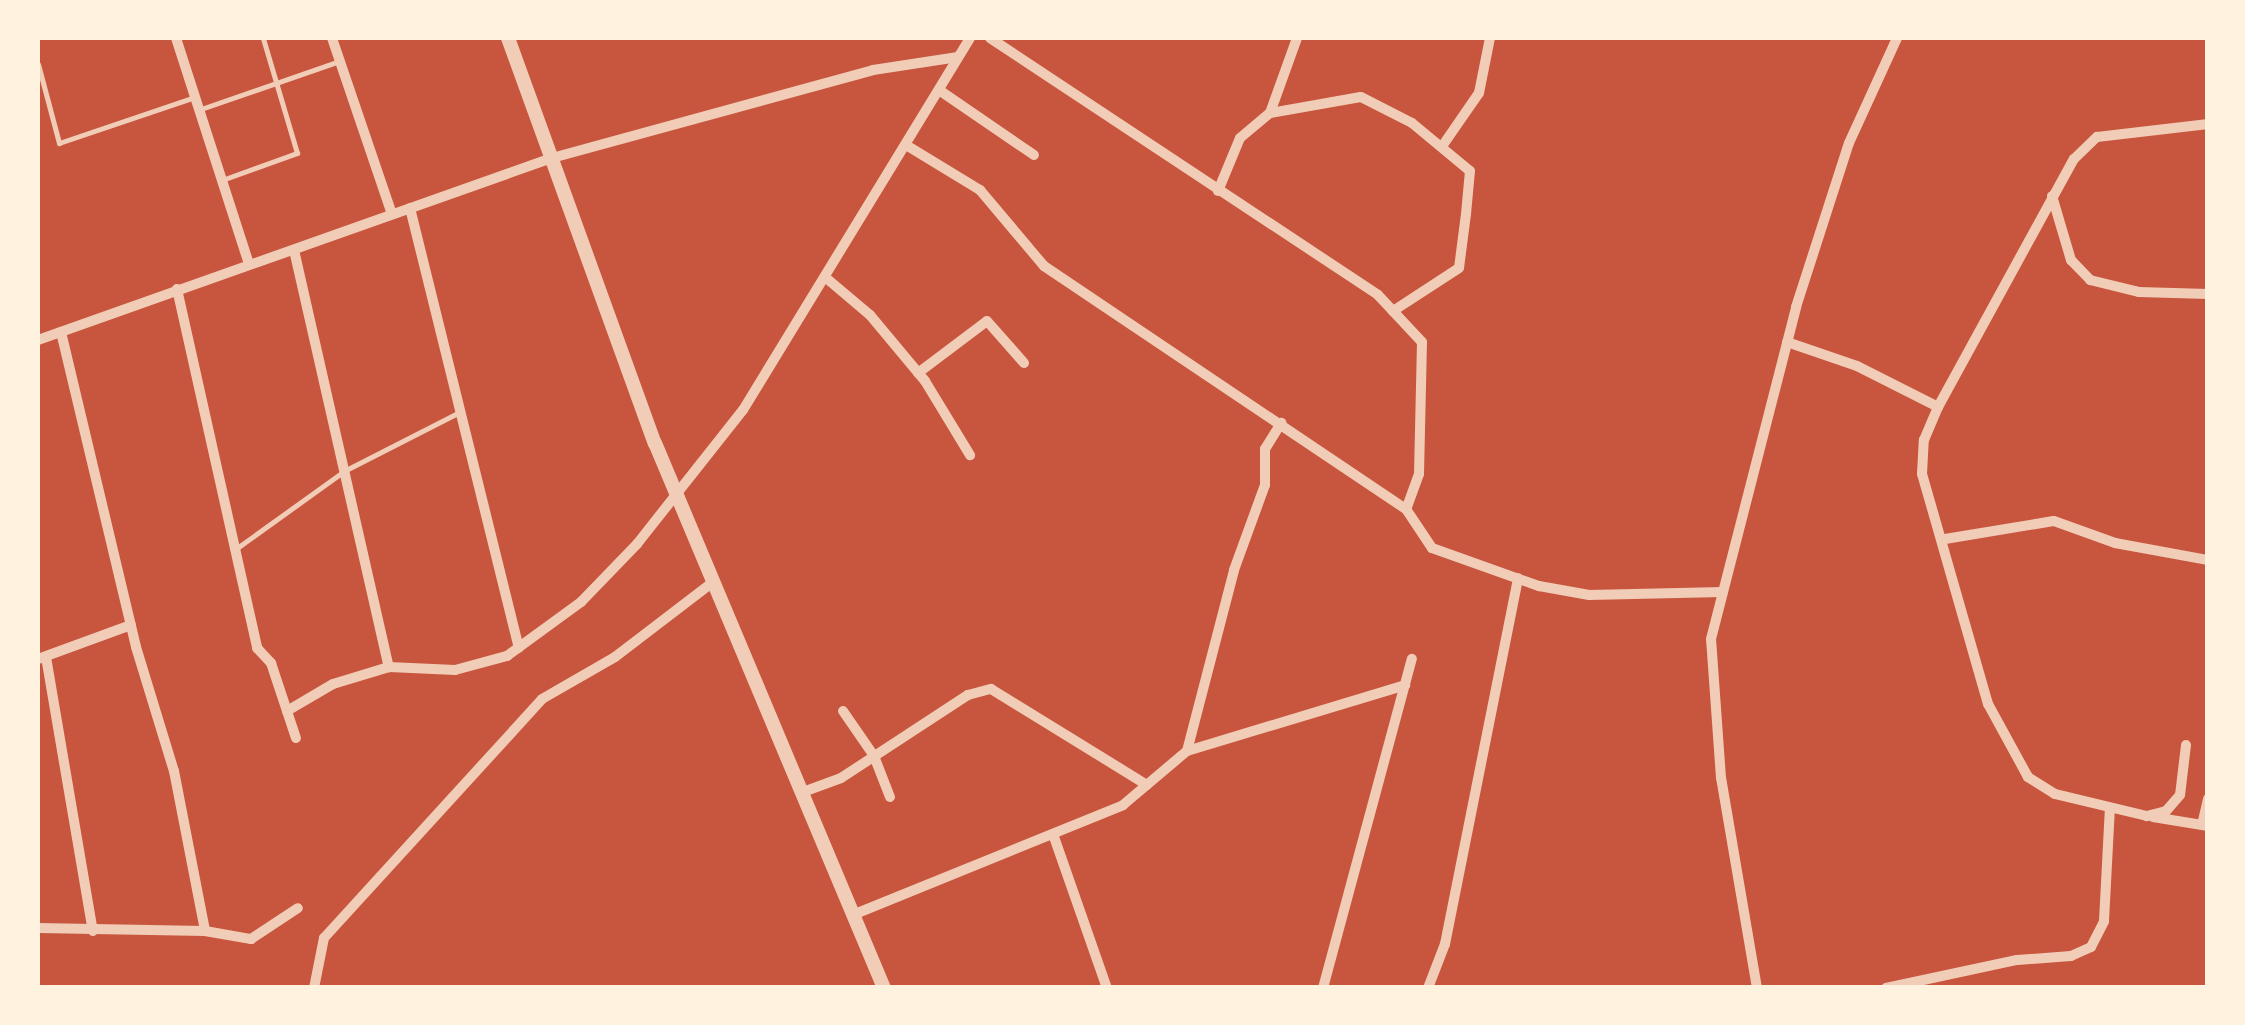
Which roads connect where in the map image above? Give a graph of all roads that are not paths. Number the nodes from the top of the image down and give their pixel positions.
1 (176, 38) edge
2 (264, 38) edge
3 (332, 38) edge
4 (508, 38) edge
5 (970, 38) edge
6 (990, 38) edge
7 (1297, 38) edge
8 (1490, 38) edge
9 (1897, 38) edge
10 (958, 56) junction
11 (340, 61) junction
12 (38, 64) edge
13 (276, 83) junction
14 (938, 90) junction
15 (195, 97) junction
16 (199, 110) junction
17 (1270, 113) junction
18 (2208, 124) edge
19 (1443, 144) junction
20 (906, 145) junction
21 (1034, 155) dead end
22 (552, 158) junction
23 (222, 180) junction
24 (1218, 191) junction
25 (2052, 196) junction
26 (410, 208) junction
27 (392, 214) junction
28 (294, 250) junction
29 (249, 264) junction
30 (825, 277) junction
31 (177, 289) junction
32 (2208, 294) edge
33 (1393, 311) junction
34 (61, 332) junction
35 (38, 340) edge
36 (1787, 342) junction
37 (1024, 364) dead end
38 (918, 373) junction
39 (1938, 407) junction
40 (464, 409) junction
41 (1282, 423) junction
42 (970, 455) dead end
43 (344, 471) junction
44 (674, 489) junction
45 (1406, 509) junction
46 (1944, 539) junction
47 (235, 550) junction
48 (2208, 560) edge
49 (1518, 578) junction
50 (713, 582) junction
51 (1723, 592) junction
52 (131, 625) junction
53 (519, 648) junction
54 (42, 658) edge
55 (1412, 659) dead end
56 (389, 667) junction
57 (1405, 684) junction
58 (288, 711) junction
59 (843, 712) dead end
60 (296, 738) dead end
61 (2186, 745) dead end
62 (1187, 751) junction
63 (874, 756) junction
64 (1147, 785) junction
65 (803, 792) junction
66 (890, 797) dead end
67 (2208, 799) edge
68 (2110, 808) junction
69 (2147, 816) junction
70 (2205, 826) edge
71 (1053, 834) junction
72 (298, 908) dead end
73 (855, 914) junction
74 (38, 928) edge
75 (93, 931) junction
76 (205, 931) junction
77 (873, 959) junction
78 (314, 988) edge
79 (875, 988) edge
80 (884, 988) edge
81 (1107, 988) edge
82 (1323, 988) edge
83 (1428, 988) edge
84 (1757, 988) edge
85 (1886, 988) edge

1 - 15 street
2 - 13 lane
3 - 11 street
4 - 22 street
5 - 10 street
6 - 24 street
7 - 17 street
8 - 19 street
9 - 36 street
10 - 14 street
10 - 22 street
11 - 13 lane
11 - 27 street
12 - 15 lane
13 - 16 lane
13 - 23 lane
14 - 20 street
14 - 21 street
15 - 16 street
16 - 23 street
17 - 19 street
17 - 24 street
18 - 25 street
19 - 33 street
20 - 30 street
20 - 41 street
22 - 26 street
22 - 44 street
23 - 29 street
24 - 33 street
25 - 32 street
25 - 39 street
26 - 27 street
26 - 40 street
27 - 28 street
28 - 29 street
28 - 43 street
29 - 31 street
30 - 38 street
30 - 44 street
31 - 34 street
31 - 47 street
33 - 45 street
34 - 35 street
34 - 52 street
36 - 39 street
36 - 51 street
37 - 38 street
38 - 42 street
39 - 46 street
40 - 43 lane
40 - 53 street
41 - 45 street
41 - 62 street
43 - 47 lane
43 - 56 street
44 - 50 street
44 - 53 street
45 - 49 street
46 - 48 street
46 - 68 street
47 - 58 street
49 - 51 street
49 - 83 street
50 - 65 street
50 - 78 street
51 - 84 street
52 - 54 street
52 - 76 street
53 - 56 street
54 - 75 street
55 - 57 street
56 - 58 street
57 - 62 street
57 - 82 street
58 - 60 street
59 - 63 street
61 - 69 street
62 - 64 street
63 - 64 street
63 - 65 street
63 - 66 street
64 - 71 street
65 - 73 street
67 - 70 street
68 - 69 street
68 - 85 street
69 - 70 street
71 - 73 street
71 - 81 street
72 - 76 street
73 - 77 street
74 - 75 street
75 - 76 street
77 - 79 street
77 - 80 street

